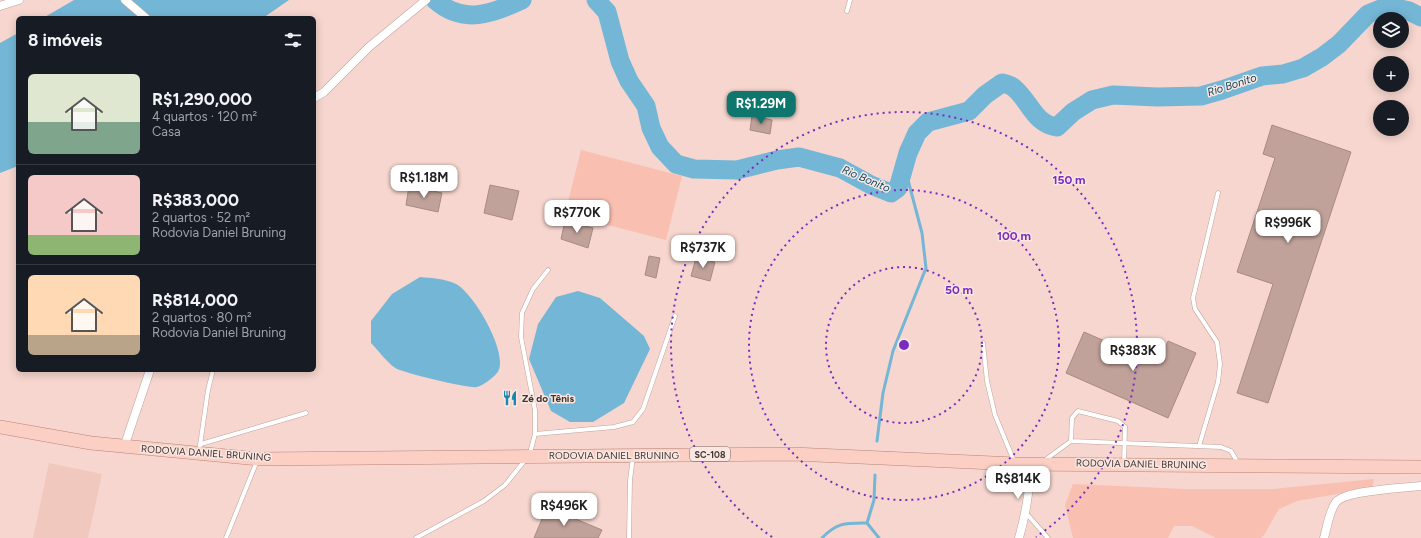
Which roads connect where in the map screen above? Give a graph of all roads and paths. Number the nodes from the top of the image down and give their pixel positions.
1 (19, 0) edge
2 (125, 0) edge
3 (850, 0) edge
4 (426, 1) edge
5 (0, 6) edge
6 (847, 11) dead end
7 (144, 16) edge
8 (316, 97) edge
9 (1218, 193) dead end
10 (548, 270) dead end
11 (675, 316) dead end
12 (983, 343) dead end
13 (149, 372) edge
14 (213, 372) edge
15 (306, 413) dead end
16 (0, 427) edge
17 (535, 434) junction
18 (1071, 441) junction
19 (1125, 442) junction
20 (1198, 446) junction
21 (124, 447) junction
22 (200, 448) junction
23 (529, 455) junction
24 (634, 455) junction
25 (258, 459) junction
26 (1036, 463) junction
27 (1016, 464) junction
28 (1124, 464) junction
29 (1239, 465) junction
30 (1421, 467) edge
31 (1421, 486) edge
32 (1026, 513) junction
33 (226, 538) edge
34 (416, 538) edge
35 (629, 538) edge
36 (1019, 538) edge
37 (1048, 538) edge
38 (1324, 538) edge

1 - 5 street
2 - 7 street
3 - 6 lane
4 - 8 street
9 - 20 lane
10 - 17 lane
11 - 17 lane
12 - 27 lane
13 - 21 street
14 - 22 lane
15 - 22 lane
16 - 21 main road, RODOVIA DANIEL BRUNING / SC-108
17 - 23 lane
18 - 19 lane
18 - 19 lane
18 - 26 lane
19 - 20 lane
19 - 28 lane
20 - 29 lane
21 - 22 main road, RODOVIA DANIEL BRUNING / SC-108
22 - 25 main road, RODOVIA DANIEL BRUNING / SC-108
23 - 24 main road, RODOVIA DANIEL BRUNING / SC-108
23 - 25 main road, RODOVIA DANIEL BRUNING / SC-108
23 - 34 lane
24 - 27 main road, RODOVIA DANIEL BRUNING / SC-108
24 - 35 lane
25 - 33 lane
26 - 27 main road, RODOVIA DANIEL BRUNING / SC-108
26 - 28 main road, RODOVIA DANIEL BRUNING / SC-108
26 - 32 street
28 - 29 main road, RODOVIA DANIEL BRUNING / SC-108
29 - 30 main road, RODOVIA DANIEL BRUNING / SC-108
31 - 38 street
32 - 36 street
32 - 37 lane

